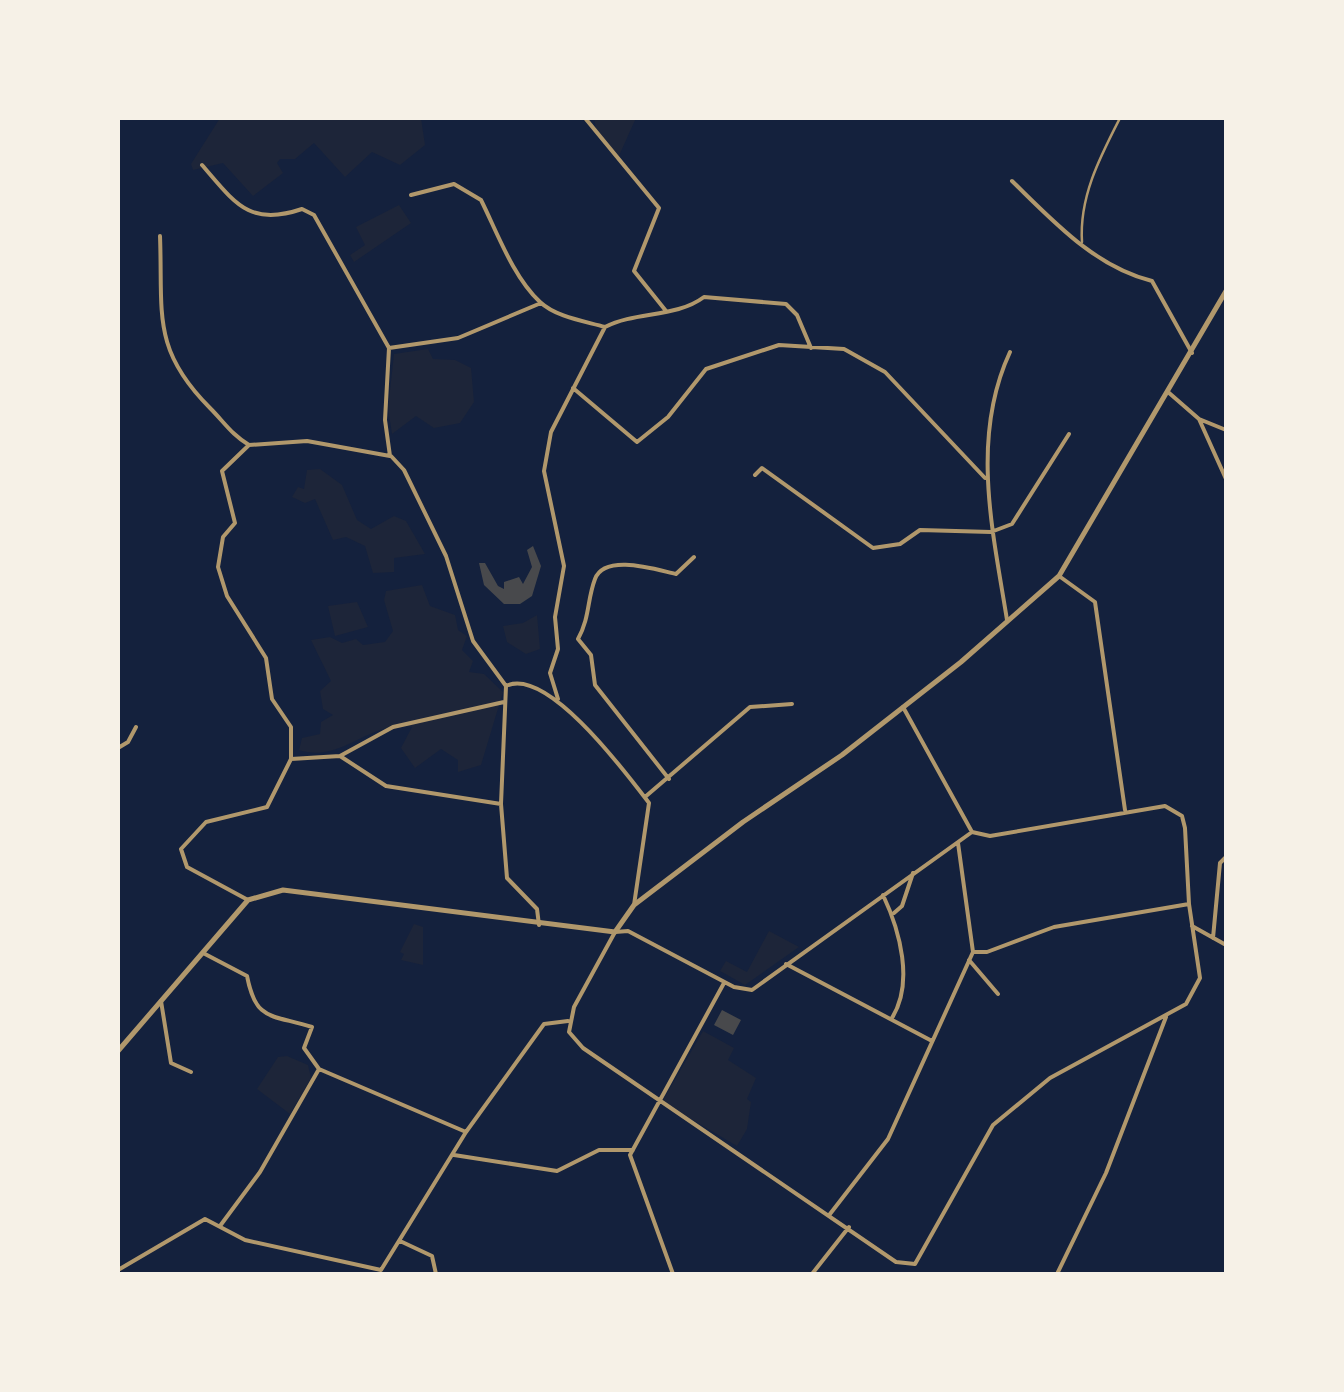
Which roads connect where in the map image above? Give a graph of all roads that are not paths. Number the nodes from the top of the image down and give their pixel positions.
1 (585, 118) edge
2 (1120, 118) edge
3 (202, 165) dead end
4 (1012, 181) dead end
5 (411, 196) dead end
6 (160, 236) dead end
7 (1082, 244) junction
8 (1226, 292) edge
9 (541, 303) junction
10 (666, 311) junction
11 (605, 326) junction
12 (389, 348) junction
13 (811, 348) junction
14 (1010, 352) dead end
15 (1192, 353) junction
16 (573, 388) junction
17 (1168, 392) junction
18 (1198, 419) junction
19 (1226, 430) edge
20 (1068, 434) dead end
21 (250, 445) junction
22 (390, 456) junction
23 (755, 474) dead end
24 (986, 478) junction
25 (1226, 479) edge
26 (991, 532) junction
27 (694, 558) dead end
28 (1060, 576) junction
29 (1007, 620) junction
30 (506, 686) junction
31 (558, 699) junction
32 (506, 701) junction
33 (792, 704) dead end
34 (903, 707) junction
35 (136, 727) dead end
36 (118, 748) edge
37 (340, 756) junction
38 (291, 758) junction
39 (669, 778) junction
40 (645, 797) junction
41 (502, 804) junction
42 (1125, 810) junction
43 (972, 832) junction
44 (957, 841) junction
45 (1226, 857) edge
46 (913, 873) junction
47 (883, 894) junction
48 (248, 900) junction
49 (1188, 904) junction
50 (634, 905) junction
51 (892, 914) junction
52 (540, 925) junction
53 (1192, 926) junction
54 (615, 932) junction
55 (1214, 938) junction
56 (1226, 945) edge
57 (202, 952) junction
58 (973, 952) junction
59 (969, 960) junction
60 (786, 964) junction
61 (724, 982) junction
62 (998, 994) dead end
63 (161, 1001) junction
64 (1166, 1017) junction
65 (891, 1020) junction
66 (568, 1021) junction
67 (932, 1041) junction
68 (118, 1050) edge
69 (319, 1070) junction
70 (190, 1072) dead end
71 (660, 1100) junction
72 (466, 1132) junction
73 (633, 1150) junction
74 (453, 1155) junction
75 (830, 1214) junction
76 (220, 1226) junction
77 (849, 1227) junction
78 (400, 1240) junction
79 (118, 1270) edge
80 (379, 1272) edge
81 (436, 1274) edge
82 (672, 1274) edge
83 (812, 1274) edge
84 (1056, 1274) edge

1 - 10 street
2 - 7 lane
3 - 12 street
4 - 7 street
5 - 9 street
6 - 21 street
7 - 15 street
8 - 15 street
9 - 11 street
9 - 12 street
10 - 11 street
10 - 13 street
11 - 16 street
12 - 22 street
13 - 16 street
13 - 24 street
14 - 24 street
15 - 17 street
16 - 31 street
17 - 18 street
17 - 28 street
18 - 19 street
18 - 25 street
20 - 26 street
21 - 22 street
21 - 38 street
22 - 30 street
23 - 26 street
24 - 26 street
26 - 29 street
27 - 39 street
28 - 29 street
28 - 42 street
29 - 34 street
30 - 31 street
30 - 32 street
31 - 40 street
32 - 37 street
32 - 41 street
33 - 39 street
34 - 43 street
34 - 50 street
35 - 36 street
37 - 38 street
37 - 41 street
38 - 48 street
39 - 40 street
40 - 50 street
41 - 52 street
42 - 43 street
42 - 49 street
43 - 44 street
44 - 46 street
44 - 58 street
45 - 55 street
46 - 47 street
46 - 51 street
47 - 51 street
47 - 60 street
48 - 52 street
48 - 57 street
49 - 53 street
49 - 58 street
50 - 54 street
51 - 65 street
52 - 54 street
53 - 55 street
53 - 64 street
54 - 61 street
54 - 66 street
55 - 56 street
57 - 63 street
57 - 69 street
58 - 59 street
59 - 62 street
59 - 67 street
60 - 61 street
60 - 65 street
61 - 71 street
63 - 68 street
63 - 70 street
64 - 77 street
64 - 84 street
65 - 67 street
66 - 71 street
66 - 72 street
67 - 75 street
69 - 72 street
69 - 76 street
71 - 73 street
71 - 75 street
72 - 74 street
73 - 74 street
73 - 82 street
74 - 78 street
75 - 77 street
76 - 79 street
76 - 80 street
77 - 83 street
78 - 80 street
78 - 81 street

